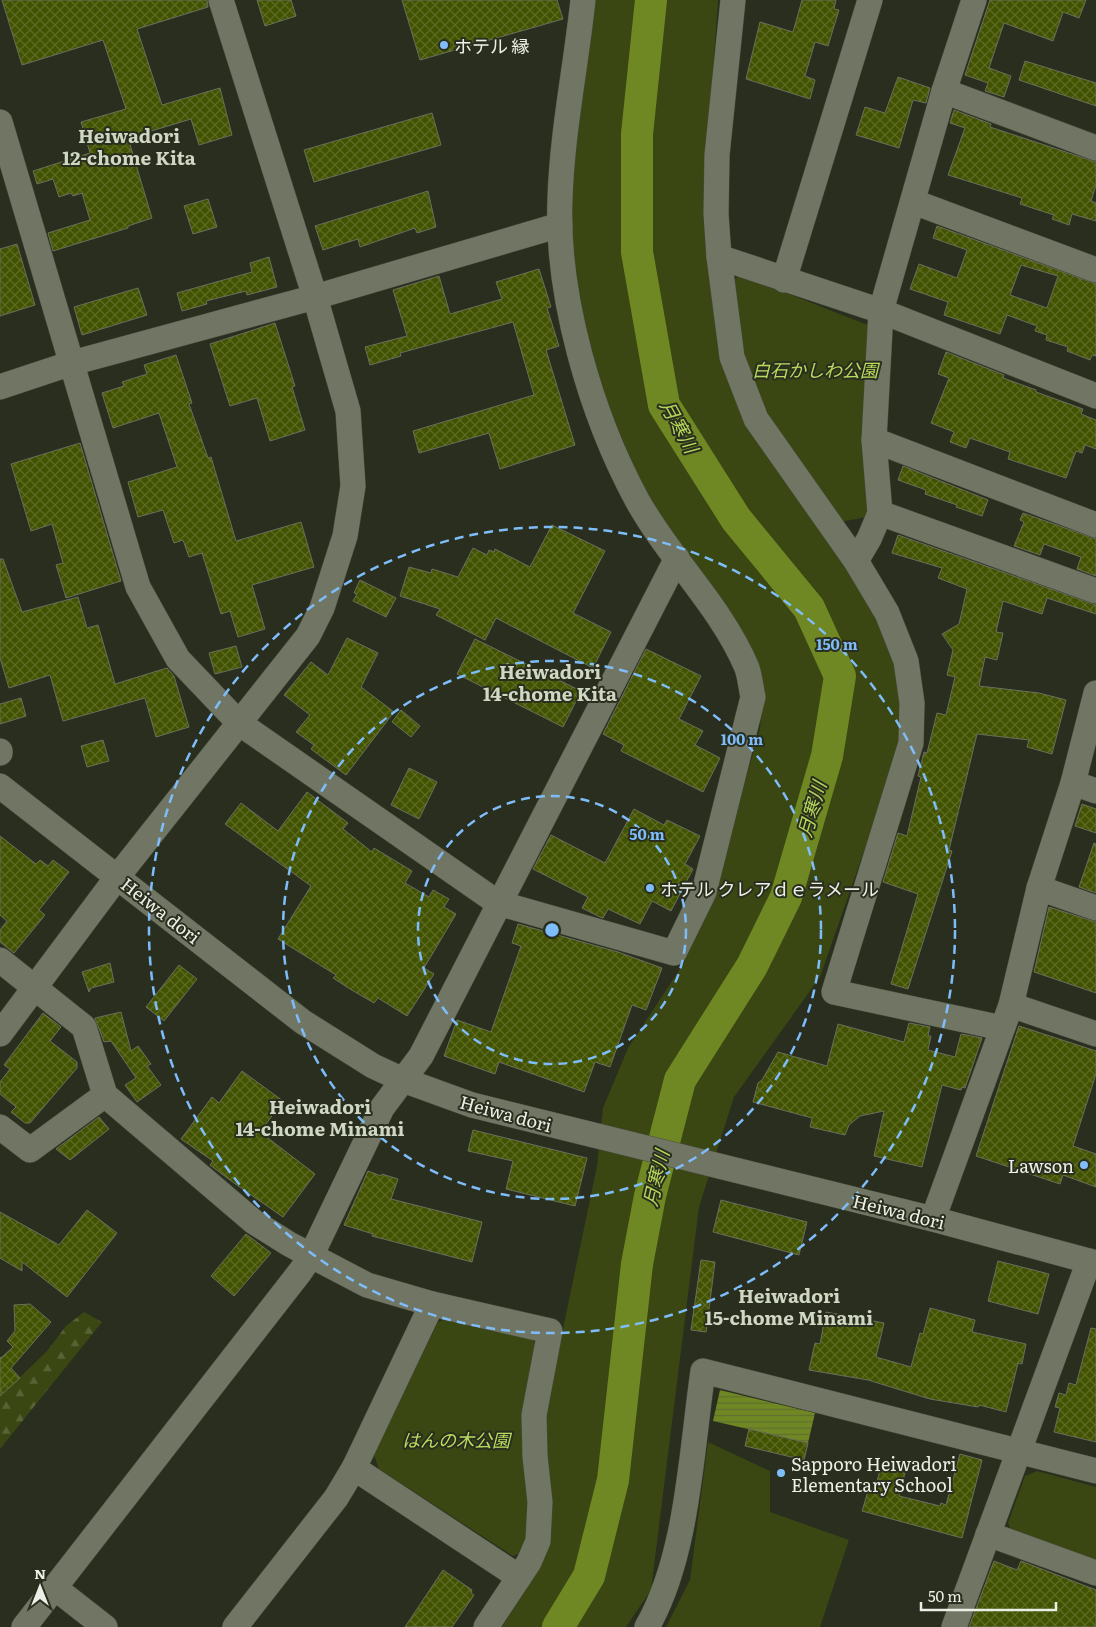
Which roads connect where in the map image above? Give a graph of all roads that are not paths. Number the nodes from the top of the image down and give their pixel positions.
1 (221, 0) edge
2 (583, 0) edge
3 (733, 0) edge
4 (870, 0) edge
5 (974, 0) edge
6 (944, 91) junction
7 (0, 122) edge
8 (1096, 148) edge
9 (914, 202) junction
10 (560, 225) junction
11 (719, 257) junction
12 (1096, 270) edge
13 (784, 280) junction
14 (315, 297) junction
15 (881, 311) junction
16 (72, 363) junction
17 (0, 387) edge
18 (1096, 396) edge
19 (874, 440) junction
20 (880, 513) junction
21 (1096, 525) edge
22 (677, 558) junction
23 (856, 561) junction
24 (1096, 591) edge
25 (1096, 693) edge
26 (239, 723) junction
27 (0, 786) edge
28 (1085, 788) edge
29 (118, 876) junction
30 (1039, 888) junction
31 (498, 903) junction
32 (1096, 908) edge
33 (0, 960) edge
34 (36, 988) junction
35 (1011, 1005) junction
36 (1002, 1028) junction
37 (0, 1034) edge
38 (1096, 1034) edge
39 (403, 1080) junction
40 (104, 1095) junction
41 (0, 1127) edge
42 (933, 1219) junction
43 (311, 1256) junction
44 (1092, 1262) edge
45 (432, 1304) junction
46 (1018, 1452) junction
47 (354, 1468) junction
48 (1096, 1471) edge
49 (988, 1534) junction
50 (1096, 1573) edge
51 (519, 1577) junction
52 (55, 1588) junction
53 (24, 1627) edge
54 (105, 1627) edge
55 (235, 1627) edge
56 (486, 1627) edge
57 (647, 1627) edge
58 (954, 1627) edge

1 - 14 street
2 - 10 street
3 - 11 street
4 - 13 street
5 - 6 street
6 - 8 street
6 - 9 street
7 - 16 street
9 - 12 street
9 - 15 street
10 - 14 street
10 - 22 street
11 - 13 street
11 - 23 street
13 - 15 street
14 - 16 street
14 - 26 street
15 - 18 street
15 - 19 street
16 - 17 street
16 - 26 street
19 - 20 street
19 - 21 street
20 - 23 street
20 - 24 street
22 - 31 street
22 - 31 street
23 - 36 street
25 - 28 street
26 - 29 street
26 - 31 street
27 - 29 street, Heiwa dori
28 - 30 street
29 - 34 street
29 - 39 street, Heiwa dori
30 - 32 street
30 - 35 street
31 - 39 street
33 - 34 street
34 - 37 street
34 - 40 street
35 - 36 street
35 - 38 street
36 - 42 street
39 - 42 street, Heiwa dori
39 - 43 street
40 - 41 street
40 - 43 street
42 - 44 street, Heiwa dori
43 - 45 street
43 - 52 street
44 - 46 street
45 - 47 street
45 - 51 street
46 - 48 street
46 - 49 street
46 - 57 street
47 - 51 street
47 - 55 street
49 - 50 street
49 - 58 street
51 - 56 street
52 - 53 street
52 - 54 street

